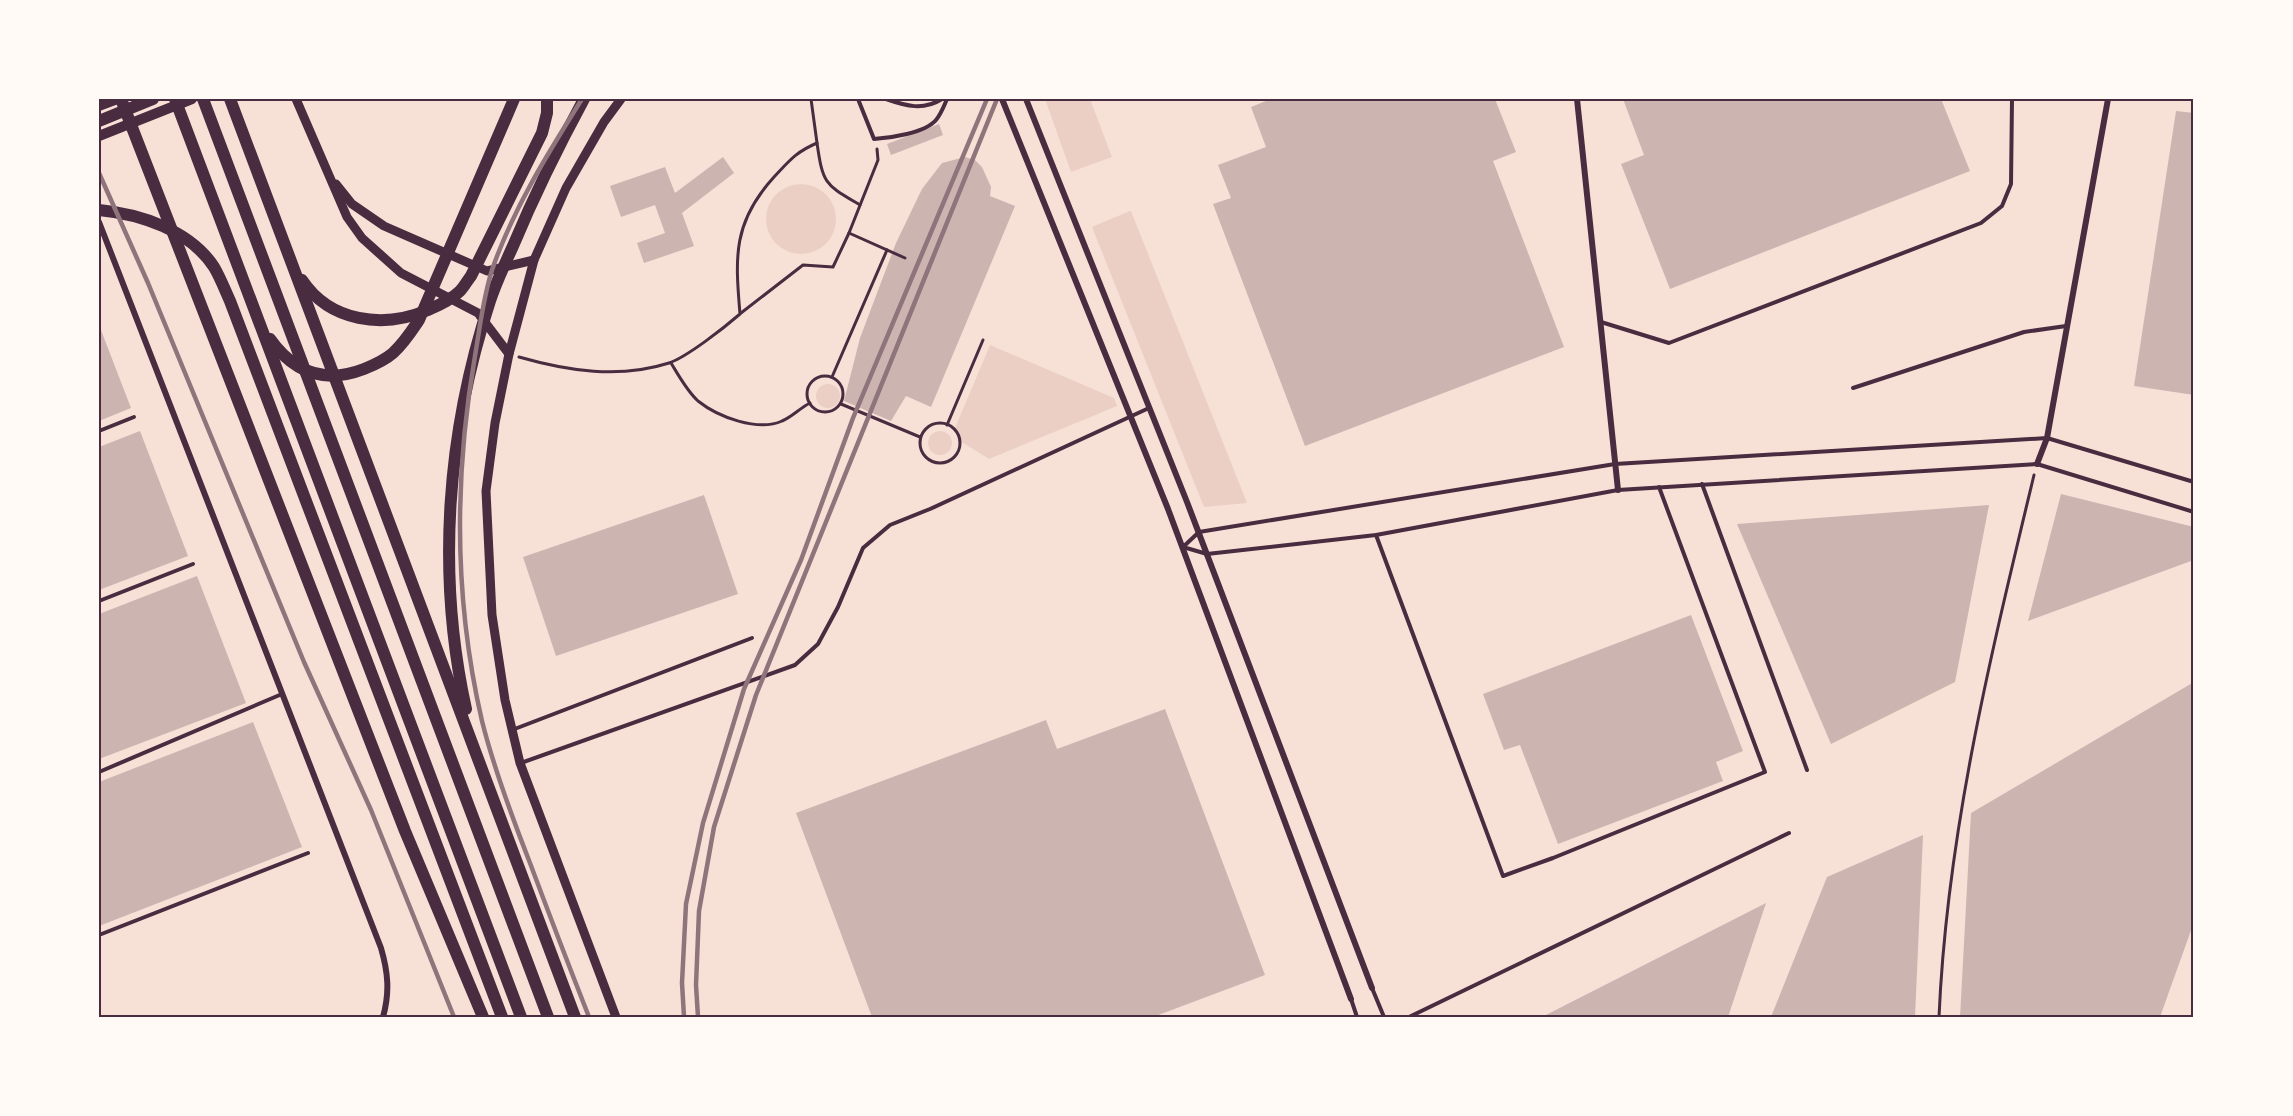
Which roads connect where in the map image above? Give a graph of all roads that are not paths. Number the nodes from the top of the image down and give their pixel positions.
1 (115, 99) edge
2 (121, 99) edge
3 (153, 99) edge
4 (175, 99) edge
5 (192, 99) edge
6 (203, 99) edge
7 (230, 99) edge
8 (296, 99) edge
9 (514, 99) edge
10 (547, 99) edge
11 (584, 99) edge
12 (621, 99) edge
13 (858, 99) edge
14 (886, 99) edge
15 (942, 99) edge
16 (947, 99) edge
17 (1002, 99) edge
18 (1026, 99) edge
19 (1577, 99) edge
20 (2012, 99) edge
21 (2108, 99) edge
22 (99, 105) edge
23 (99, 121) edge
24 (99, 136) edge
25 (326, 171) junction
26 (99, 210) edge
27 (99, 222) edge
28 (534, 260) junction
29 (292, 265) junction
30 (1601, 322) junction
31 (2066, 326) junction
32 (262, 329) junction
33 (509, 354) junction
34 (1854, 388) dead end
35 (1149, 408) junction
36 (1131, 416) junction
37 (134, 417) dead end
38 (99, 431) edge
39 (2047, 438) junction
40 (1615, 464) junction
41 (2037, 464) junction
42 (2194, 482) edge
43 (1702, 484) junction
44 (1659, 487) junction
45 (1618, 490) junction
46 (2194, 513) edge
47 (1198, 532) junction
48 (1376, 535) junction
49 (1183, 547) junction
50 (1207, 554) junction
51 (193, 564) dead end
52 (99, 601) edge
53 (752, 638) dead end
54 (283, 694) junction
55 (511, 730) junction
56 (475, 751) junction
57 (520, 763) junction
58 (1807, 770) dead end
59 (99, 772) edge
60 (1789, 833) dead end
61 (308, 853) dead end
62 (99, 935) edge
63 (1372, 988) joint
64 (1351, 999) joint
65 (383, 1017) edge
66 (483, 1017) edge
67 (502, 1017) edge
68 (521, 1017) edge
69 (548, 1017) edge
70 (575, 1017) edge
71 (616, 1017) edge
72 (1357, 1017) edge
73 (1384, 1017) edge
74 (1409, 1017) edge

1 - 22 main road
2 - 66 main road
3 - 23 main road
4 - 32 main road
5 - 24 main road
6 - 69 main road
7 - 29 main road
8 - 25 street
9 - 32 main road
10 - 29 main road
11 - 56 main road
12 - 28 street
13 - 16 lane
14 - 15 lane
17 - 36 street
18 - 35 street
19 - 30 street
20 - 30 lane
21 - 31 street
25 - 28 street
25 - 33 street
26 - 67 main road
27 - 54 street
28 - 33 street
29 - 56 main road
30 - 40 street
31 - 34 lane
31 - 39 street
32 - 68 main road
33 - 55 street
35 - 36 lane
35 - 47 street
36 - 49 street
36 - 57 lane
37 - 38 lane
39 - 40 lane
39 - 41 street
39 - 42 lane
40 - 45 street
40 - 47 lane
41 - 43 lane
41 - 46 lane
43 - 44 lane
43 - 58 lane
44 - 45 lane
44 - 48 lane
45 - 48 lane
47 - 49 lane
47 - 50 street
48 - 50 lane
49 - 50 lane
49 - 64 street
50 - 63 street
51 - 52 lane
53 - 55 lane
54 - 59 lane
54 - 65 street
55 - 57 street
56 - 70 main road
57 - 71 street
60 - 74 lane
61 - 62 lane
63 - 73 lane
64 - 72 lane

